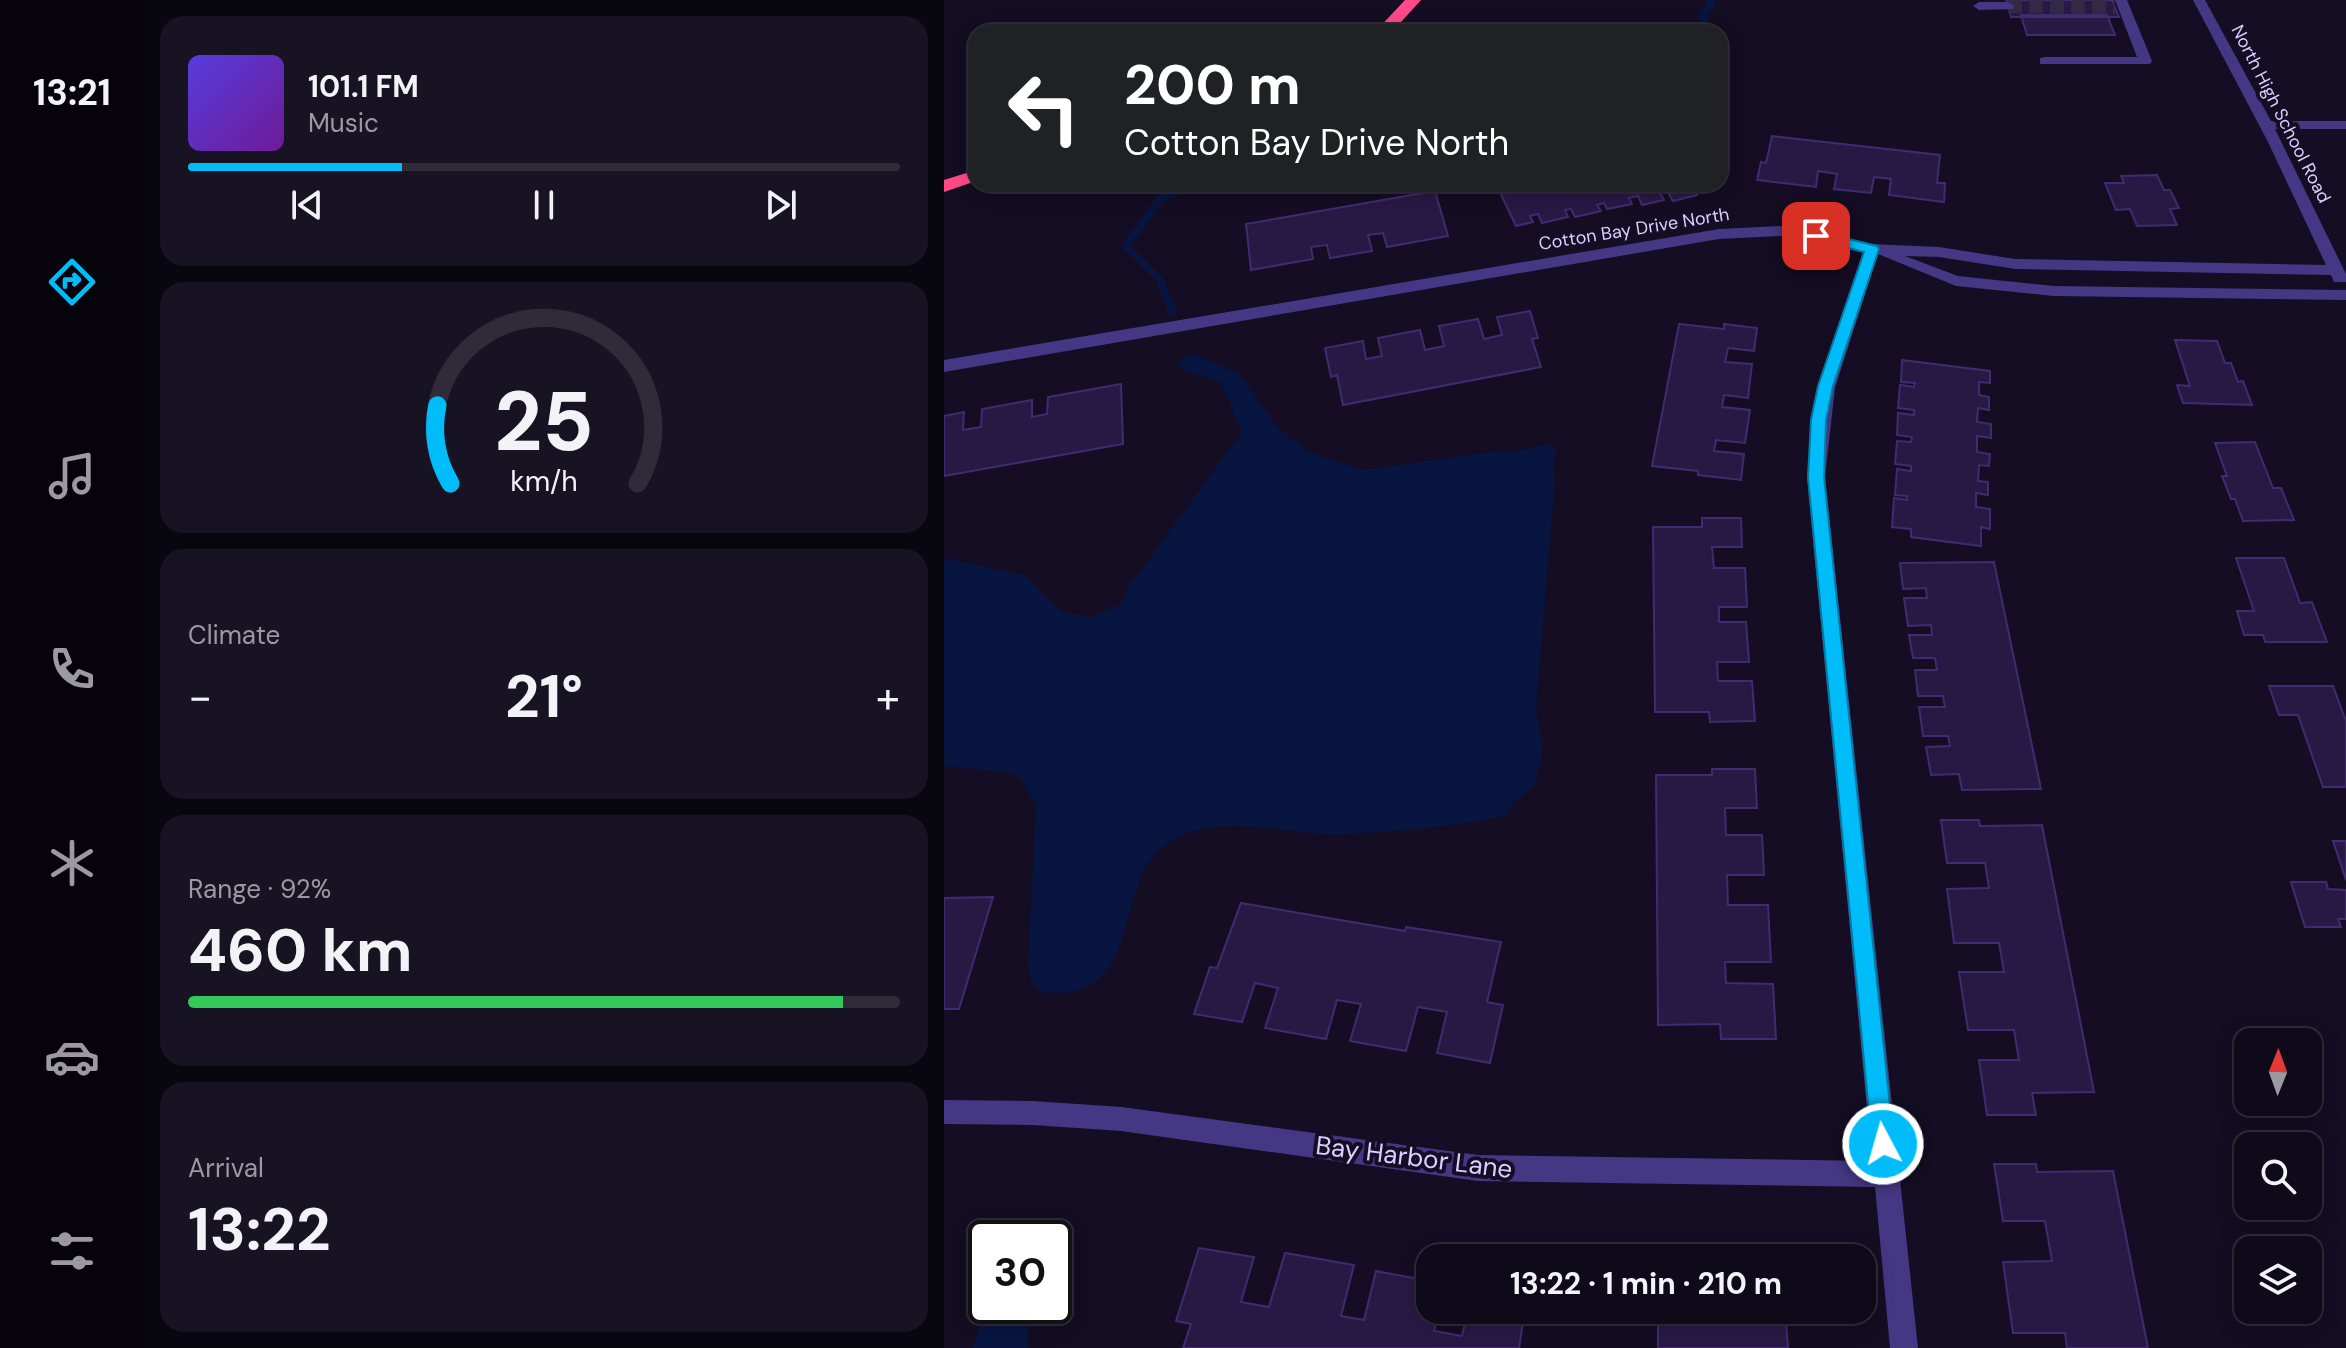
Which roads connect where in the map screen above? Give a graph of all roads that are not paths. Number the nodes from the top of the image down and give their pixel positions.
1 (1413, 0) edge
2 (2199, 0) edge
3 (1978, 3) edge
4 (2120, 5) edge
5 (2008, 6) dead end
6 (1984, 22) dead end
7 (1390, 24) edge
8 (2045, 61) dead end
9 (2266, 125) junction
10 (2346, 125) edge
11 (968, 178) edge
12 (944, 186) edge
13 (1872, 249) junction
14 (2336, 270) junction
15 (2346, 293) edge
16 (944, 366) edge
17 (944, 1112) edge
18 (1886, 1174) junction
19 (1904, 1348) edge

1 - 7 highway
2 - 9 street, North High School Road
3 - 5 street
3 - 6 street
4 - 8 street
9 - 10 street
9 - 14 street, North High School Road
11 - 12 highway
13 - 14 street, Cotton Bay Drive North
13 - 15 street
13 - 16 street, Cotton Bay Drive North
13 - 18 street
14 - 15 street, North High School Road
17 - 18 street, Bay Harbor Lane
18 - 19 street

